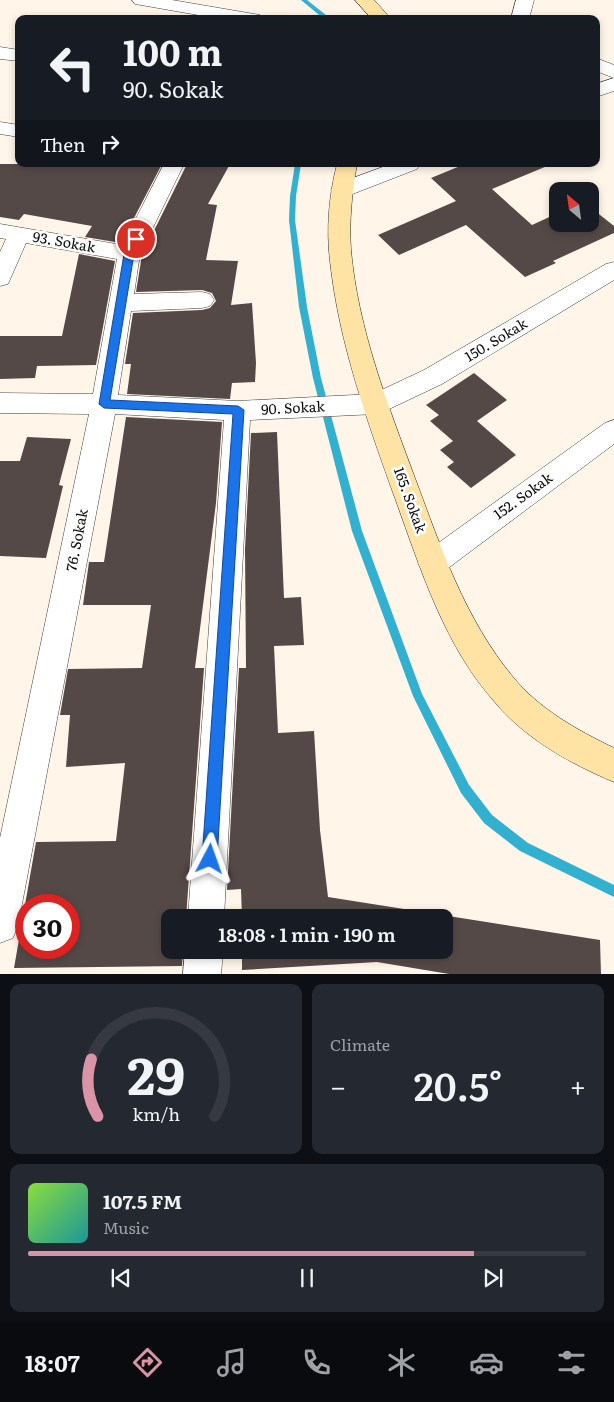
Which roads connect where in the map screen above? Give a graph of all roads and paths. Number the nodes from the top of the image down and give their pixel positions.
1 (147, 0) edge
2 (364, 0) edge
3 (525, 0) edge
4 (236, 15) edge
5 (378, 15) edge
6 (521, 15) edge
7 (0, 53) edge
8 (15, 55) edge
9 (600, 66) edge
10 (614, 72) edge
11 (614, 84) edge
12 (600, 89) edge
13 (0, 128) edge
14 (15, 130) edge
15 (172, 167) edge
16 (395, 167) edge
17 (345, 177) edge
18 (9, 233) edge
19 (129, 254) junction
20 (614, 270) edge
21 (0, 278) edge
22 (202, 300) dead end
23 (120, 303) junction
24 (0, 403) edge
25 (104, 404) junction
26 (376, 404) junction
27 (238, 410) junction
28 (614, 430) edge
29 (433, 563) junction
30 (614, 766) edge
31 (207, 909) edge
32 (0, 925) edge
33 (203, 959) edge
34 (202, 974) edge

1 - 4 street
2 - 5 main road
3 - 6 street
7 - 8 street
9 - 10 street
11 - 12 street
13 - 14 street
15 - 19 street, 76. Sokak
16 - 17 street
17 - 26 main road, 165. Sokak
18 - 19 street, 93. Sokak
18 - 21 street
19 - 23 street, 76. Sokak
20 - 26 street, 150. Sokak
22 - 23 street
23 - 25 street, 76. Sokak
24 - 25 street, 90. Sokak
25 - 27 street, 90. Sokak
25 - 32 street, 76. Sokak
26 - 27 street, 90. Sokak
26 - 29 main road, 165. Sokak
27 - 31 street
28 - 29 street, 152. Sokak
29 - 30 main road, 165. Sokak
33 - 34 street

